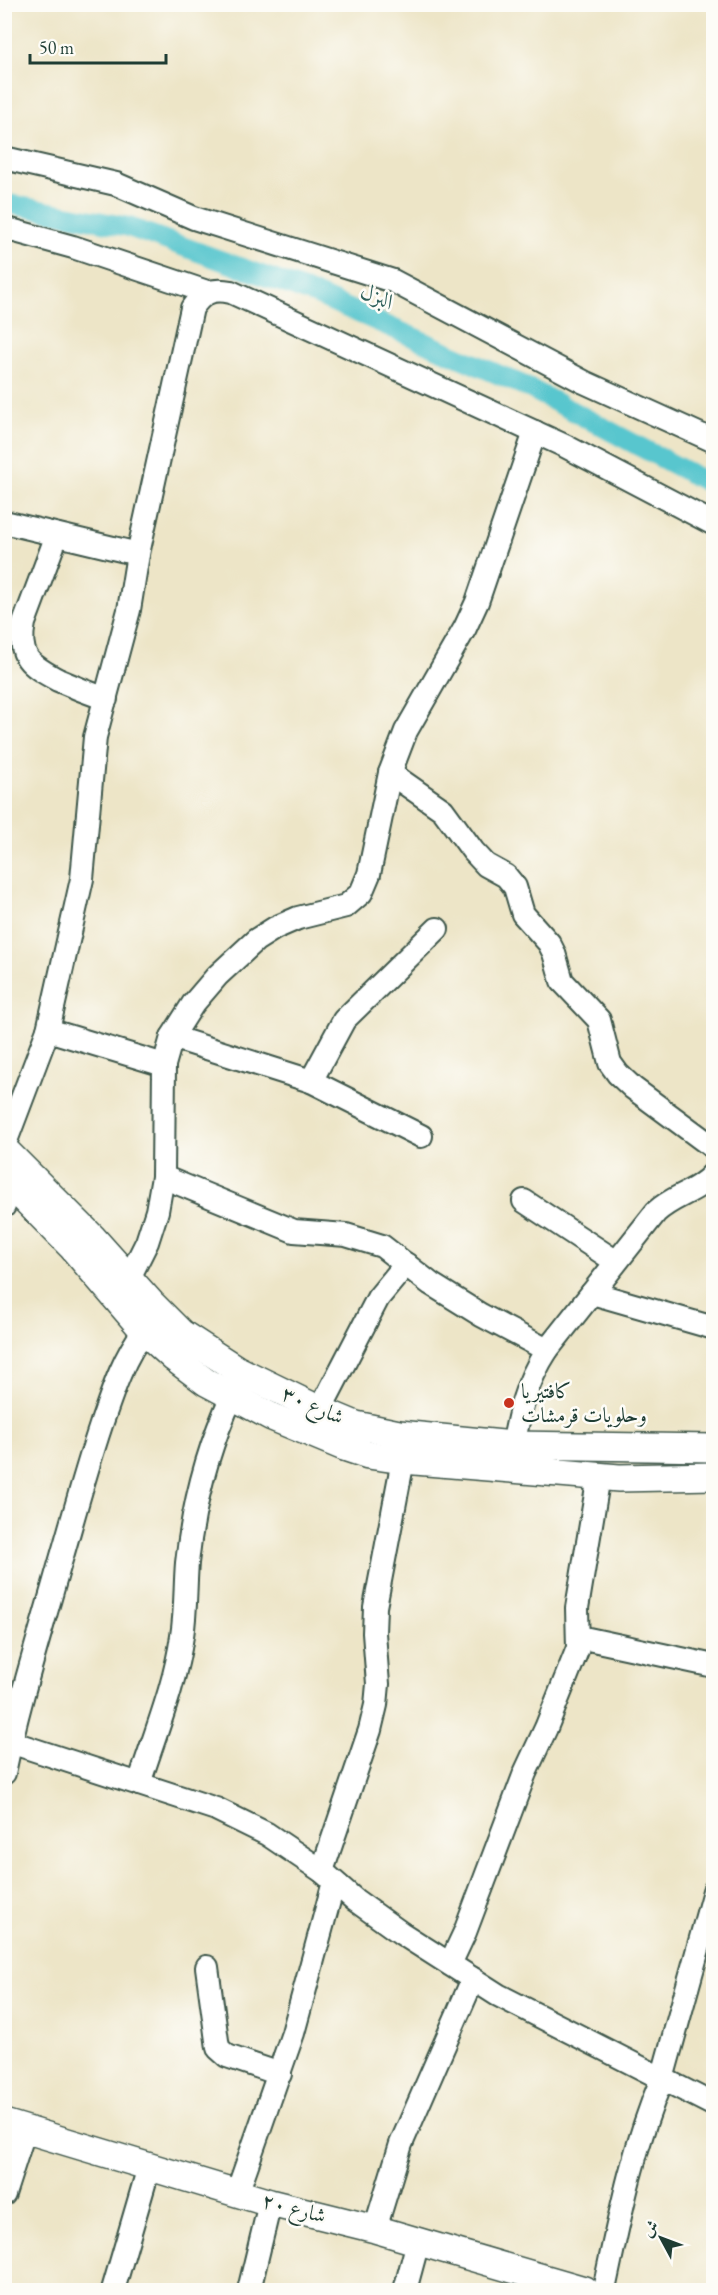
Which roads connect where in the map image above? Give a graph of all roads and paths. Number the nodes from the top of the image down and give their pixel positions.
1 (4, 158) edge
2 (4, 228) edge
3 (207, 292) junction
4 (535, 432) junction
5 (714, 441) edge
6 (4, 522) edge
7 (714, 524) edge
8 (57, 535) junction
9 (138, 554) junction
10 (106, 699) junction
11 (390, 773) junction
12 (437, 928) dead end
13 (48, 1030) junction
14 (172, 1037) junction
15 (164, 1065) junction
16 (311, 1081) junction
17 (421, 1136) dead end
18 (712, 1140) edge
19 (4, 1147) edge
20 (714, 1173) edge
21 (163, 1177) junction
22 (7, 1189) edge
23 (524, 1201) dead end
24 (615, 1261) junction
25 (406, 1264) junction
26 (129, 1278) junction
27 (592, 1293) junction
28 (714, 1328) edge
29 (144, 1331) junction
30 (547, 1350) junction
31 (232, 1396) junction
32 (320, 1410) junction
33 (714, 1448) edge
34 (511, 1457) junction
35 (404, 1460) junction
36 (599, 1476) junction
37 (714, 1476) edge
38 (579, 1637) junction
39 (714, 1666) edge
40 (8, 1741) edge
41 (4, 1773) edge
42 (139, 1784) junction
43 (328, 1876) junction
44 (714, 1891) edge
45 (450, 1964) junction
46 (207, 1967) dead end
47 (473, 1979) junction
48 (280, 2074) junction
49 (662, 2079) junction
50 (714, 2105) edge
51 (15, 2126) edge
52 (149, 2167) junction
53 (237, 2193) junction
54 (4, 2194) edge
55 (270, 2203) junction
56 (375, 2229) junction
57 (418, 2242) junction
58 (113, 2290) edge
59 (249, 2290) edge
60 (405, 2290) edge
61 (584, 2290) edge
62 (604, 2290) edge

1 - 5 street
2 - 3 street
3 - 4 street
3 - 9 street
4 - 7 street
4 - 11 street
6 - 8 street
8 - 9 street
8 - 10 street
9 - 10 street
10 - 13 street
11 - 14 street
11 - 18 street
12 - 16 street
13 - 15 street
13 - 19 street
14 - 15 street
14 - 16 street
15 - 21 street
16 - 17 street
19 - 26 street, شارع ٣٠
20 - 24 street
21 - 25 street
21 - 26 street
22 - 29 street, شارع ٣٠
23 - 24 street
24 - 27 street
25 - 30 street
25 - 32 street
26 - 32 street, شارع ٣٠
27 - 28 street
27 - 30 street
29 - 31 street, شارع ٣٠
29 - 40 street
30 - 34 street
31 - 35 street, شارع ٣٠
31 - 42 street
32 - 34 street, شارع ٣٠
33 - 34 street, شارع ٣٠
34 - 35 street, شارع ٣٠
34 - 36 street, شارع ٣٠
35 - 43 street
36 - 37 street, شارع ٣٠
36 - 38 street
38 - 39 street
38 - 45 street
40 - 41 street
40 - 42 street
42 - 43 street
43 - 45 street
43 - 48 street
44 - 49 street
45 - 47 street
46 - 48 street
47 - 49 street
47 - 56 street
48 - 53 street
49 - 50 street
49 - 62 street
51 - 52 street, شارع ٢٠
51 - 54 street
52 - 53 street, شارع ٢٠
52 - 58 street
53 - 55 street, شارع ٢٠
55 - 56 street, شارع ٢٠
55 - 59 street
56 - 57 street, شارع ٢٠
57 - 60 street
57 - 61 street, شارع ٢٠

